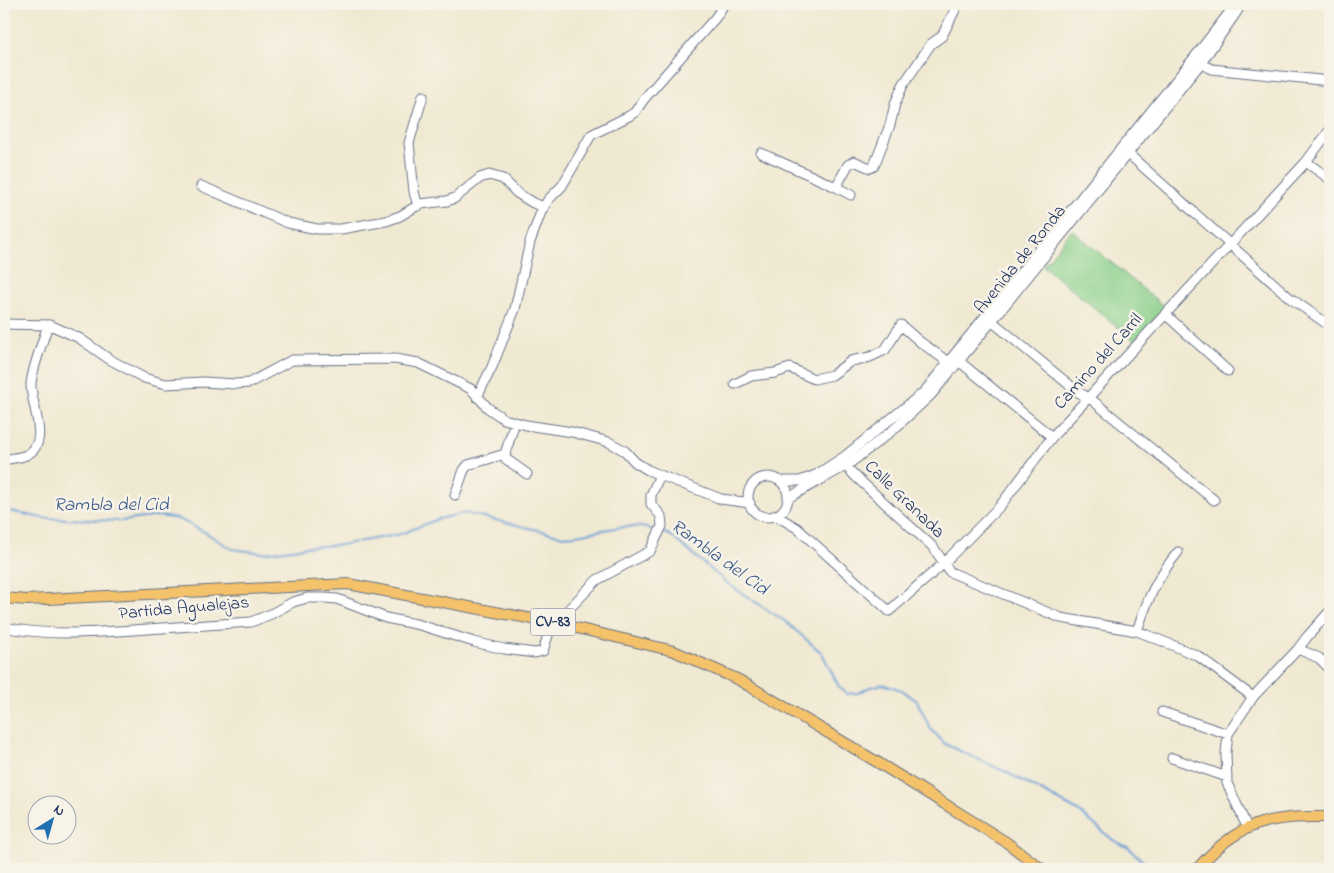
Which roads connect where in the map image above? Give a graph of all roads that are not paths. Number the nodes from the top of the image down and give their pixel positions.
1 (724, 4) edge
2 (958, 4) edge
3 (1233, 4) edge
4 (1241, 4) edge
5 (1197, 61) junction
6 (1330, 81) edge
7 (423, 96) dead end
8 (1330, 130) edge
9 (1125, 151) junction
10 (761, 153) dead end
11 (1306, 162) junction
12 (1330, 179) edge
13 (201, 186) dead end
14 (836, 186) junction
15 (851, 195) dead end
16 (418, 206) junction
17 (544, 208) junction
18 (1229, 244) junction
19 (1165, 314) junction
20 (989, 319) junction
21 (4, 324) edge
22 (48, 325) junction
23 (1330, 326) edge
24 (953, 360) junction
25 (1228, 371) dead end
26 (735, 384) dead end
27 (478, 397) junction
28 (1087, 399) junction
29 (515, 422) junction
30 (1052, 438) junction
31 (505, 454) junction
32 (4, 460) edge
33 (843, 463) junction
34 (526, 474) dead end
35 (660, 475) junction
36 (781, 481) junction
37 (455, 495) dead end
38 (749, 499) junction
39 (1214, 500) dead end
40 (787, 502) junction
41 (775, 515) junction
42 (797, 528) junction
43 (1178, 552) dead end
44 (943, 564) junction
45 (4, 598) edge
46 (1330, 611) edge
47 (4, 627) edge
48 (1137, 631) junction
49 (1298, 649) junction
50 (1330, 669) edge
51 (1253, 697) junction
52 (1162, 712) dead end
53 (1228, 734) junction
54 (1172, 758) dead end
55 (1227, 777) junction
56 (1330, 818) edge
57 (1247, 827) junction
58 (1042, 869) edge
59 (1197, 869) edge

1 - 17 street
2 - 14 street
3 - 5 street, Avenida de Ronda
4 - 5 street, Avenida de Ronda
5 - 6 street
5 - 9 street, Avenida de Ronda
7 - 16 street
8 - 11 street, Camino del Carril
9 - 18 street
9 - 20 street, Avenida de Ronda
10 - 14 street
11 - 12 street
11 - 18 street, Camino del Carril
13 - 16 street
14 - 15 street
16 - 17 street
17 - 27 street
18 - 19 street, Camino del Carril
18 - 23 street
19 - 25 street
19 - 28 street, Camino del Carril
20 - 24 street, Avenida de Ronda
20 - 28 street
21 - 22 street
22 - 27 street
22 - 32 street
24 - 26 street
24 - 30 street
24 - 33 street, Avenida de Ronda
27 - 29 street
28 - 30 street, Camino del Carril
28 - 39 street
29 - 31 street
29 - 35 street
30 - 44 street, Camino del Carril
31 - 34 street
31 - 37 street
33 - 36 street, Avenida de Ronda
33 - 40 street, Avenida de Ronda
33 - 44 street, Calle Granada
35 - 38 street
35 - 47 street, Partida Agualejas, bridge
36 - 38 street
36 - 40 street
38 - 41 street
40 - 41 street
40 - 42 street
41 - 42 street
42 - 44 street, Camino del Carril
43 - 48 street
44 - 48 street
45 - 58 main road, CV-83
46 - 49 street
48 - 51 street
49 - 50 street
49 - 51 street
51 - 53 street
52 - 53 street
53 - 55 street
54 - 55 street
55 - 57 street
56 - 57 main road
57 - 59 main road

